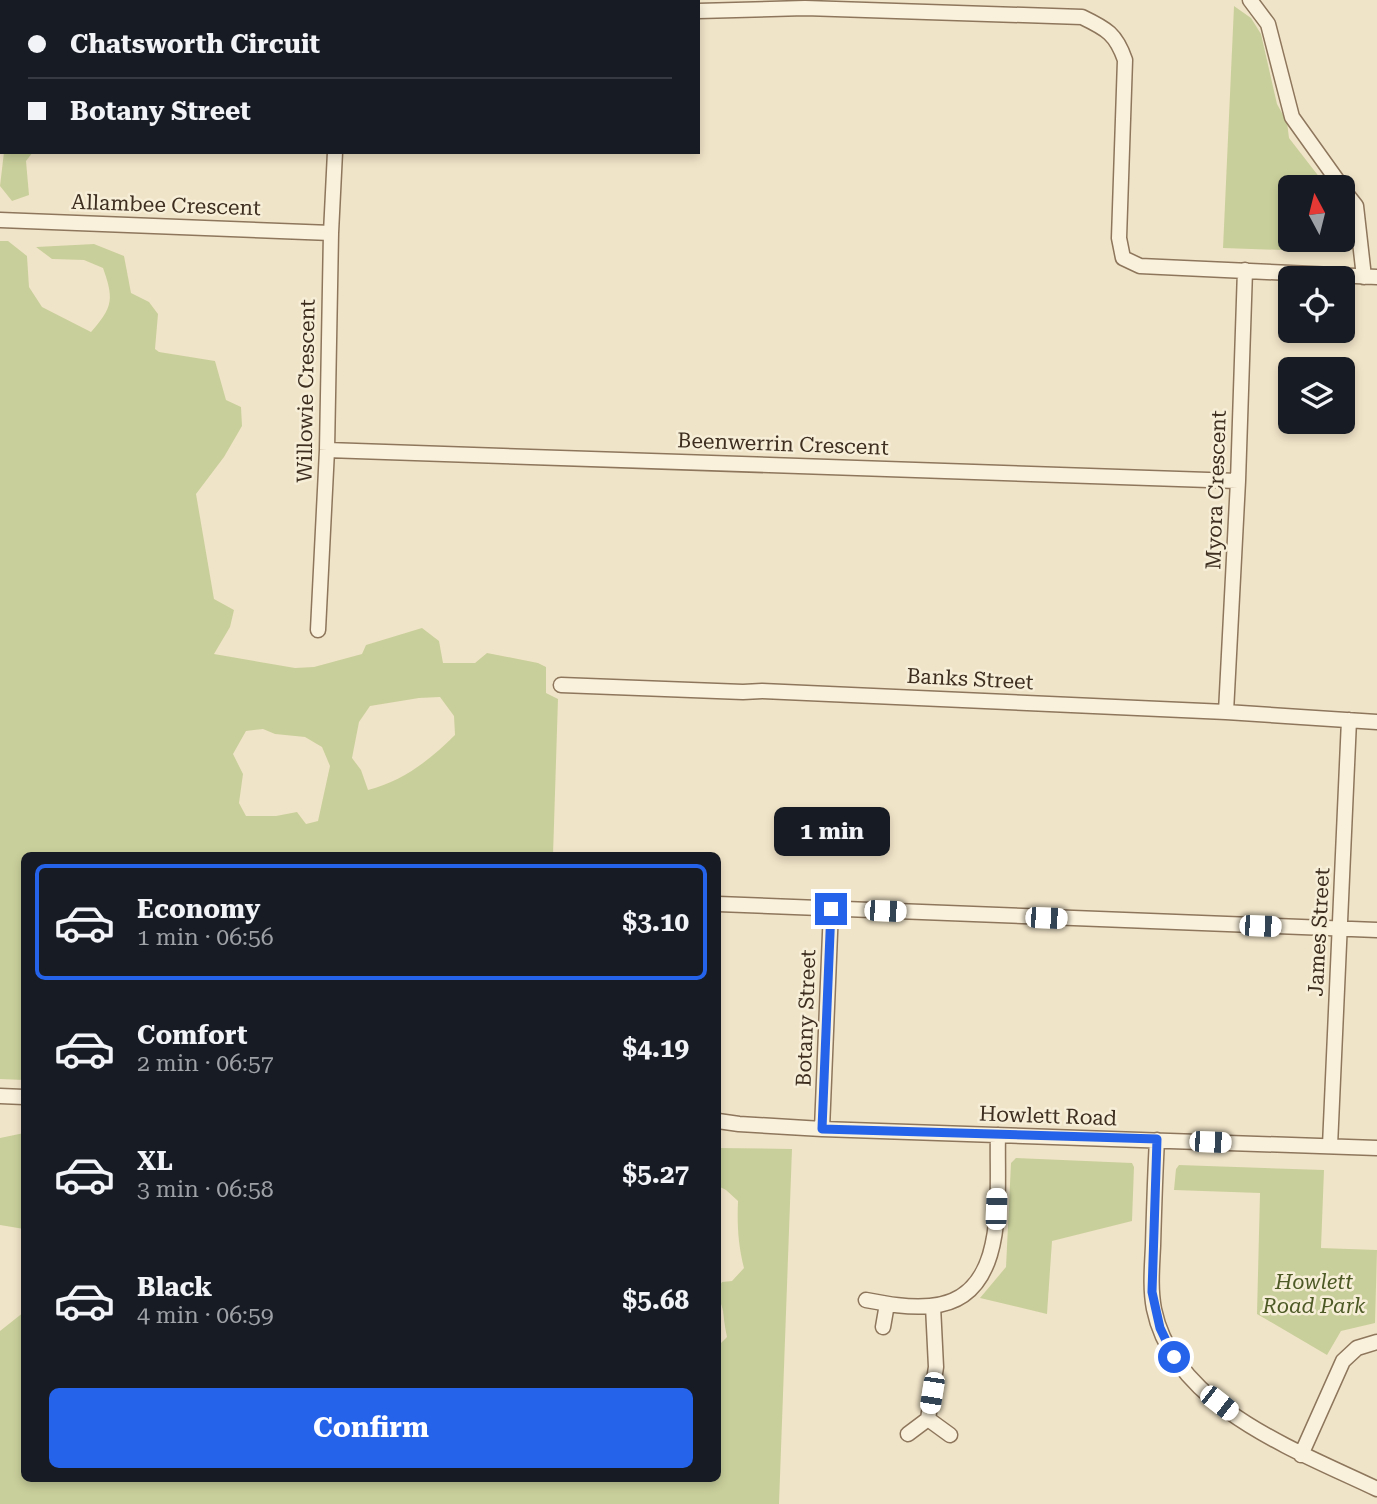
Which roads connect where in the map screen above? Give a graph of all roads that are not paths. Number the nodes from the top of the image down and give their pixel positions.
1 (1250, 0) edge
2 (700, 11) edge
3 (335, 154) edge
4 (1333, 175) edge
5 (1355, 205) edge
6 (0, 220) edge
7 (331, 233) junction
8 (1245, 270) junction
9 (1371, 277) edge
10 (327, 450) junction
11 (1238, 481) junction
12 (318, 630) dead end
13 (561, 685) dead end
14 (1226, 712) junction
15 (1349, 720) junction
16 (1377, 722) edge
17 (721, 904) edge
18 (831, 909) junction
19 (1340, 929) junction
20 (1377, 930) edge
21 (0, 1096) edge
22 (21, 1097) edge
23 (721, 1121) edge
24 (822, 1129) junction
25 (998, 1135) junction
26 (1157, 1139) junction
27 (1330, 1146) junction
28 (1377, 1148) edge
29 (866, 1300) dead end
30 (887, 1304) junction
31 (933, 1306) junction
32 (883, 1328) dead end
33 (1377, 1342) edge
34 (928, 1419) junction
35 (908, 1434) dead end
36 (950, 1436) dead end
37 (1301, 1455) junction
38 (1377, 1489) edge

1 - 4 street
2 - 8 street
3 - 7 street, Willowie Crescent
5 - 9 street
6 - 7 street, Allambee Crescent
7 - 10 street, Willowie Crescent
8 - 9 street
8 - 11 street, Myora Crescent
10 - 11 street, Beenwerrin Crescent
10 - 12 street, Willowie Crescent
11 - 14 street, Myora Crescent
13 - 14 street, Banks Street
14 - 15 street, Banks Street
15 - 16 street, Banks Street
15 - 19 street, James Street
17 - 18 street
18 - 19 street
18 - 24 street, Botany Street
19 - 20 street
19 - 27 street, James Street
21 - 22 street
23 - 24 street, Howlett Road
24 - 25 street, Howlett Road
25 - 26 street, Howlett Road
25 - 31 street
26 - 27 street, Howlett Road
26 - 37 street
27 - 28 street, Howlett Road
29 - 30 street
30 - 31 street
30 - 32 street
31 - 34 street
33 - 37 street
34 - 35 street
34 - 36 street
37 - 38 street

